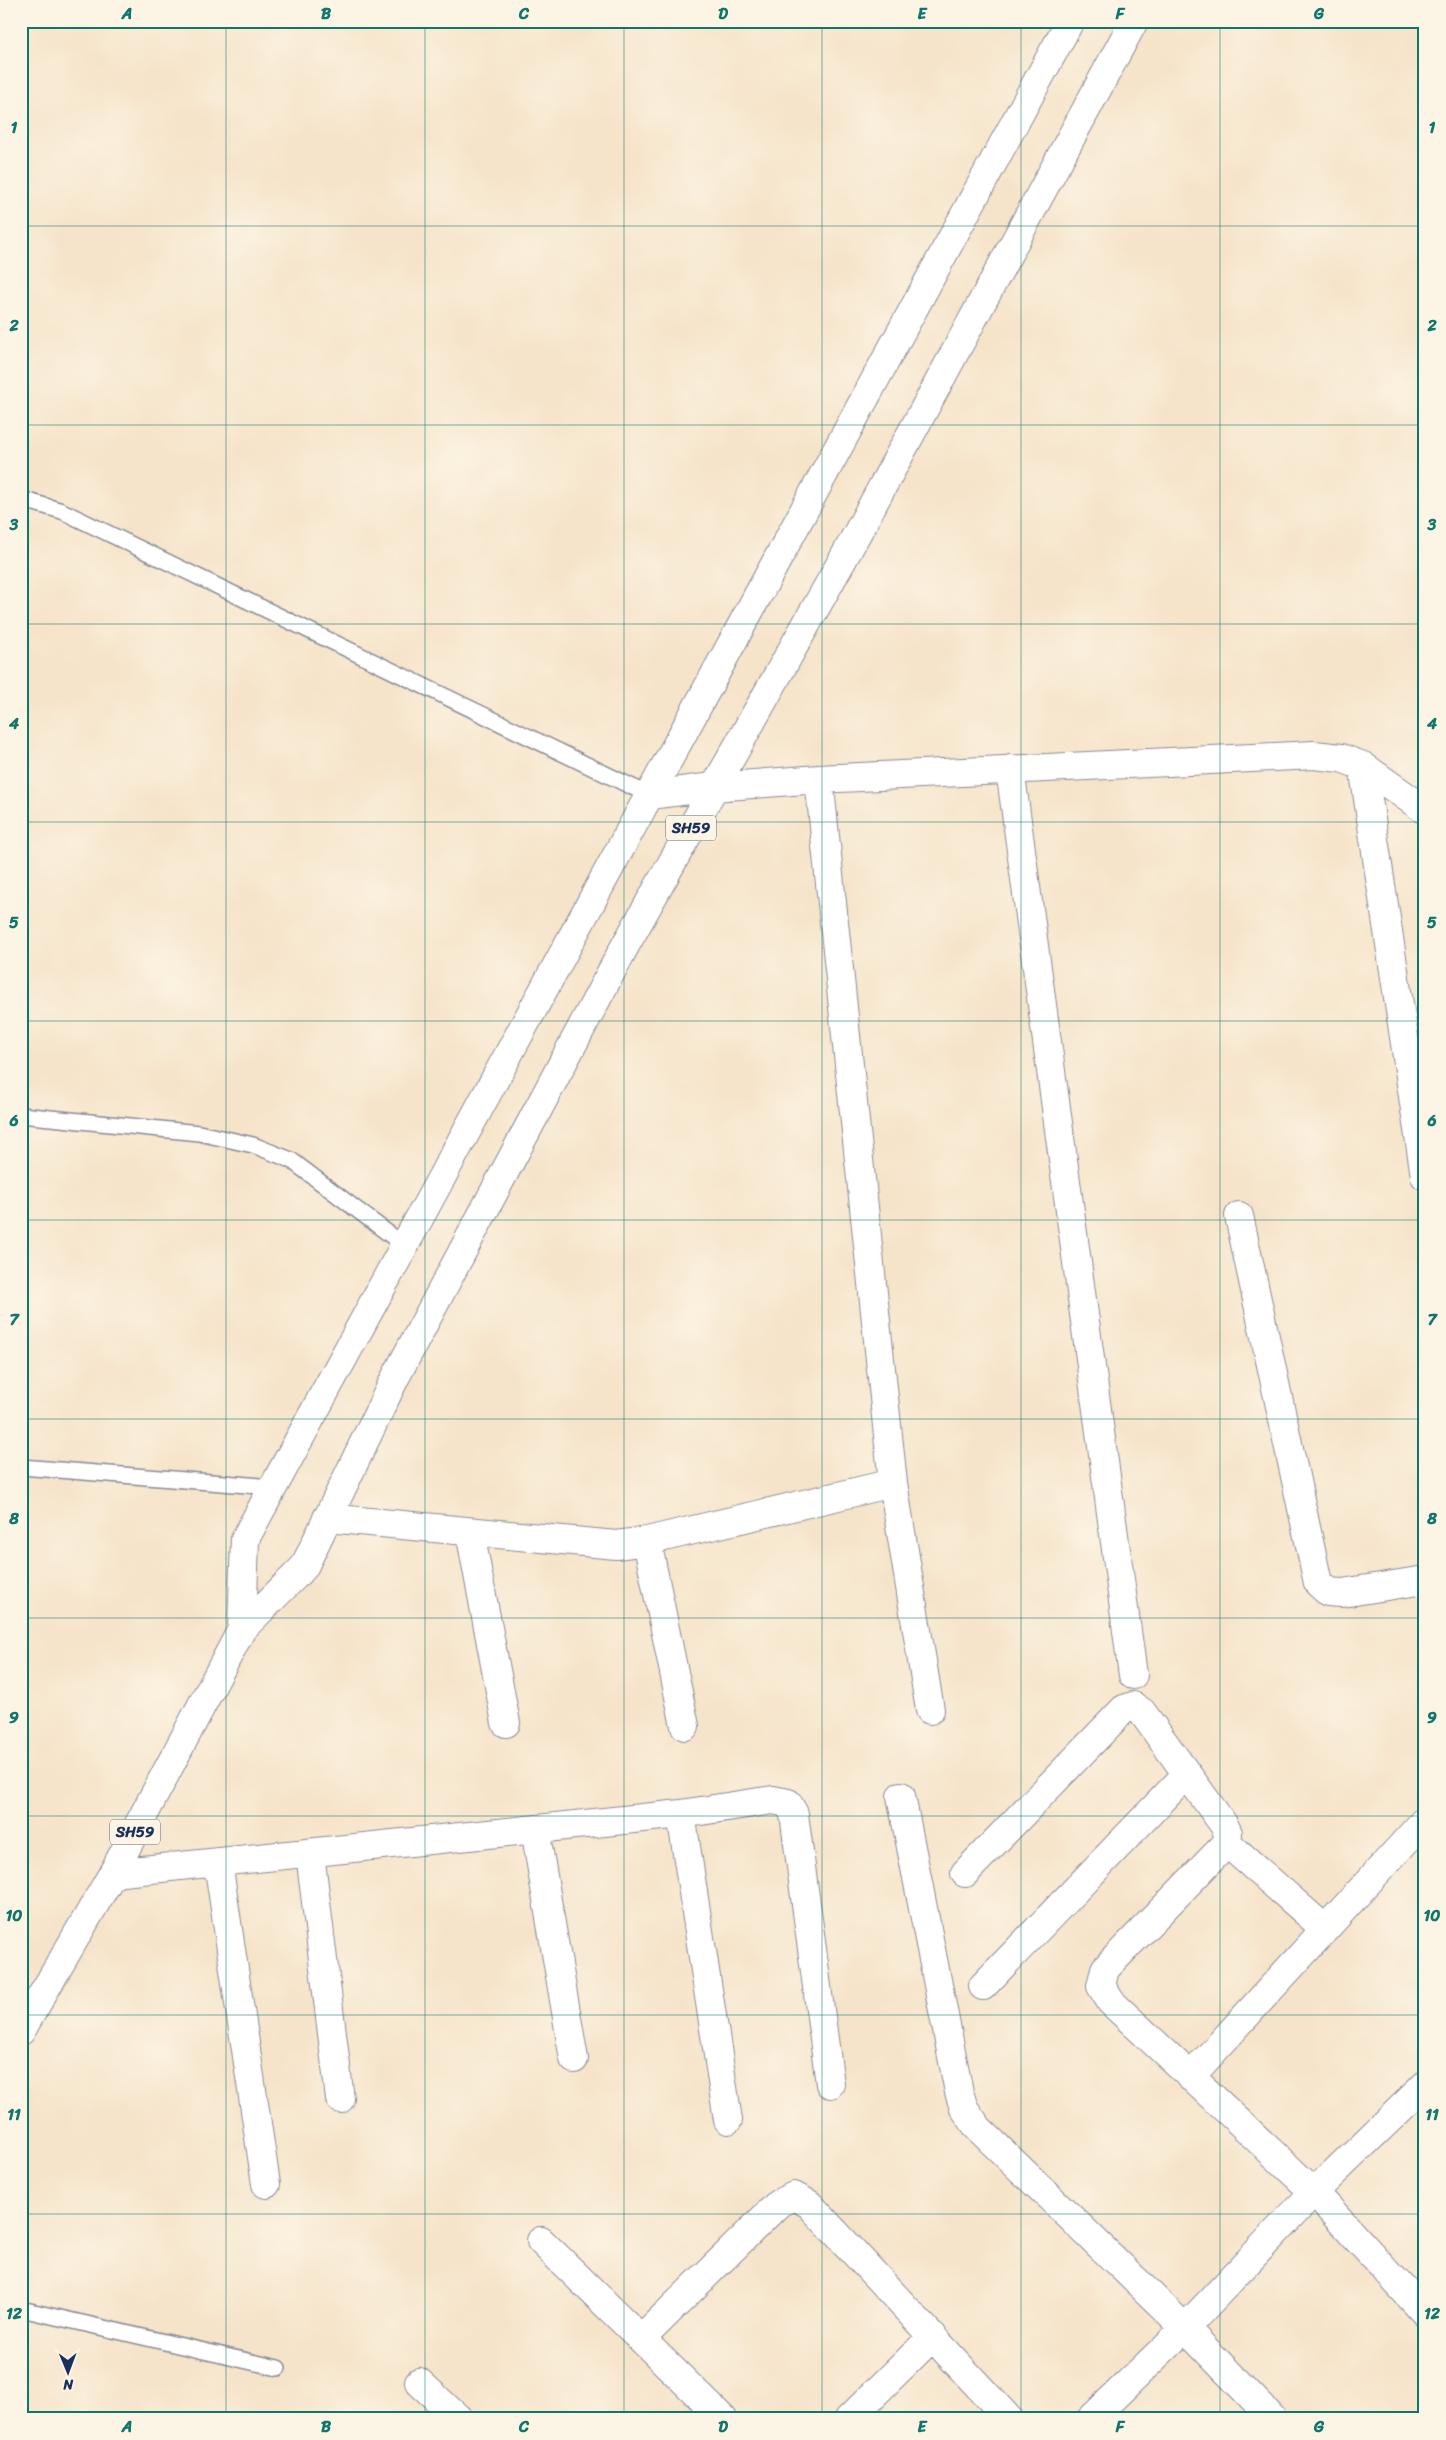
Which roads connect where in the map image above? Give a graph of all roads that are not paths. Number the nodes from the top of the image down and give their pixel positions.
1 (1070, 21) edge
2 (1134, 21) edge
3 (21, 498) edge
4 (1363, 766) junction
5 (1010, 769) junction
6 (819, 779) junction
7 (714, 787) junction
8 (649, 795) junction
9 (1425, 810) edge
10 (21, 1115) edge
11 (1425, 1176) edge
12 (1239, 1216) dead end
13 (405, 1246) junction
14 (21, 1467) edge
15 (893, 1483) junction
16 (274, 1487) junction
17 (327, 1518) junction
18 (470, 1532) junction
19 (647, 1541) junction
20 (1425, 1580) edge
21 (242, 1630) junction
22 (1133, 1675) dead end
23 (930, 1710) dead end
24 (506, 1723) dead end
25 (685, 1726) dead end
26 (1187, 1774) junction
27 (901, 1796) dead end
28 (681, 1814) junction
29 (1425, 1820) edge
30 (535, 1829) junction
31 (1227, 1842) junction
32 (310, 1853) junction
33 (218, 1862) junction
34 (113, 1873) junction
35 (965, 1873) dead end
36 (1325, 1929) junction
37 (983, 1986) dead end
38 (21, 2032) edge
39 (574, 2059) dead end
40 (1190, 2077) junction
41 (830, 2084) dead end
42 (1425, 2085) edge
43 (340, 2099) dead end
44 (728, 2120) dead end
45 (266, 2184) dead end
46 (1314, 2192) junction
47 (540, 2241) dead end
48 (1423, 2307) edge
49 (21, 2309) edge
50 (1185, 2328) junction
51 (934, 2336) junction
52 (642, 2338) junction
53 (278, 2368) dead end
54 (419, 2382) dead end
55 (460, 2419) edge
56 (722, 2419) edge
57 (849, 2419) edge
58 (1009, 2419) edge
59 (1091, 2419) edge
60 (1273, 2419) edge

1 - 8 street, SH59
2 - 7 street, SH59
3 - 8 lane
4 - 5 street
4 - 9 street
4 - 11 street
5 - 6 street
5 - 22 street
6 - 7 street
6 - 15 street
7 - 8 street
7 - 17 street, SH59
8 - 13 street, SH59
10 - 13 lane
12 - 20 street
13 - 16 street, SH59
14 - 16 lane
15 - 19 street
15 - 23 street
16 - 21 street, SH59
17 - 18 street
17 - 21 street, SH59
18 - 19 street
18 - 24 street
19 - 25 street
21 - 34 street, SH59
26 - 31 street
26 - 35 street
26 - 37 street
27 - 50 street
28 - 30 street
28 - 41 street
28 - 44 street
29 - 36 street
30 - 32 street
30 - 39 street
31 - 36 street
31 - 40 street
32 - 33 street
32 - 43 street
33 - 34 street
33 - 45 street
34 - 38 street, SH59
36 - 40 street
40 - 46 street
42 - 46 street
46 - 48 street
46 - 50 street
47 - 52 street
49 - 53 lane
50 - 59 street
50 - 60 street
51 - 52 street
51 - 57 street
51 - 58 street
52 - 56 street
54 - 55 street

